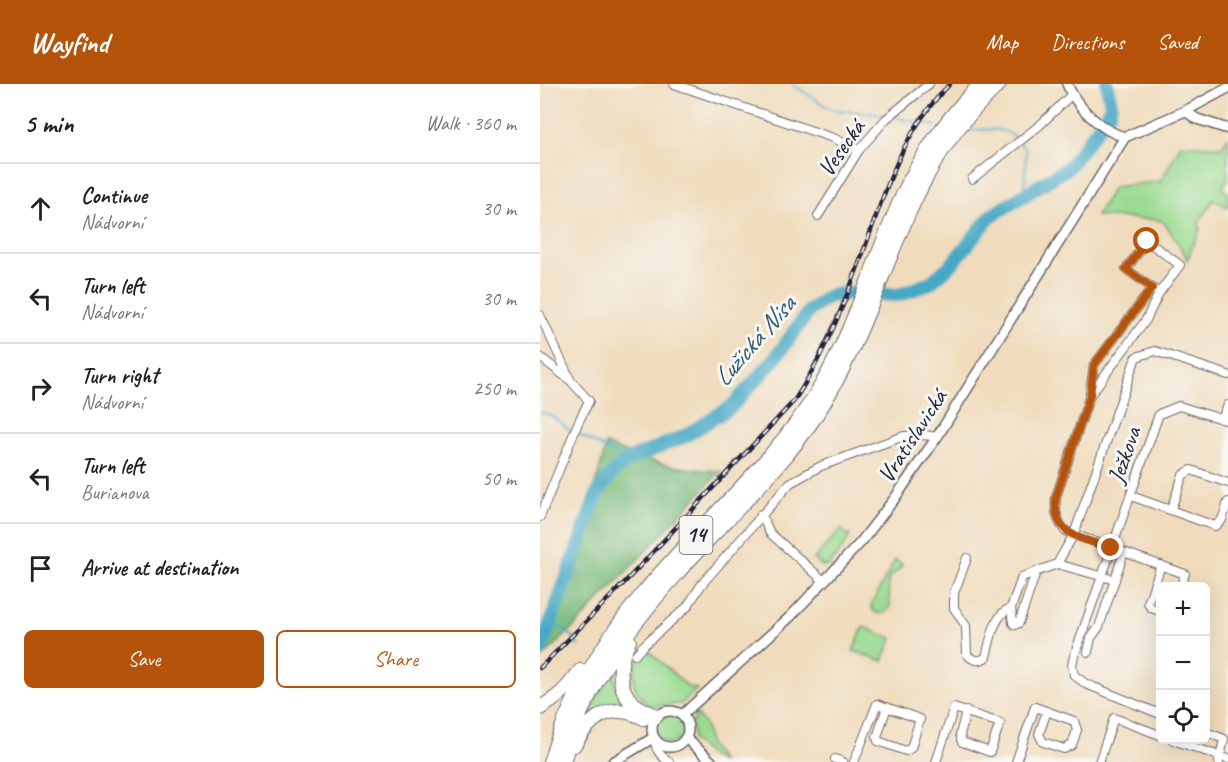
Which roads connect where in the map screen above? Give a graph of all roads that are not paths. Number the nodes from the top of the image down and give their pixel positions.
1 (674, 84) edge
2 (929, 84) edge
3 (999, 84) edge
4 (1067, 84) edge
5 (1228, 88) edge
6 (980, 91) edge
7 (1071, 94) junction
8 (1185, 111) junction
9 (1228, 129) edge
10 (1125, 137) junction
11 (859, 150) junction
12 (924, 169) junction
13 (972, 180) dead end
14 (818, 216) dead end
15 (1155, 291) junction
16 (540, 315) edge
17 (540, 357) edge
18 (1228, 375) edge
19 (570, 380) junction
20 (1090, 395) junction
21 (1228, 405) edge
22 (1225, 420) edge
23 (937, 437) junction
24 (1228, 483) edge
25 (1131, 496) junction
26 (1228, 502) edge
27 (1171, 509) junction
28 (761, 514) junction
29 (540, 517) edge
30 (1074, 534) junction
31 (1111, 548) junction
32 (967, 558) dead end
33 (1122, 558) dead end
34 (685, 564) junction
35 (1057, 564) junction
36 (1161, 565) junction
37 (1036, 572) junction
38 (1101, 576) junction
39 (1115, 580) junction
40 (824, 581) junction
41 (1182, 582) edge
42 (634, 605) junction
43 (1011, 608) junction
44 (1156, 610) edge
45 (1088, 652) dead end
46 (635, 655) dead end
47 (887, 707) junction
48 (540, 708) edge
49 (966, 711) junction
50 (1047, 711) junction
51 (1156, 712) edge
52 (682, 715) junction
53 (654, 720) junction
54 (1156, 733) edge
55 (1210, 733) edge
56 (654, 739) junction
57 (1226, 739) edge
58 (682, 742) junction
59 (1183, 744) edge
60 (1222, 759) edge
61 (550, 762) edge
62 (563, 762) edge
63 (613, 762) edge
64 (669, 762) edge
65 (705, 762) edge
66 (712, 762) edge
67 (854, 762) edge
68 (936, 762) edge
69 (1016, 762) edge
70 (1099, 762) edge

1 - 11 street
2 - 11 street, Vesecká
3 - 6 highway, 14
4 - 7 street
5 - 8 street
6 - 12 highway, 14
7 - 10 street
7 - 13 street
8 - 9 street
8 - 10 street
10 - 23 street, Vratislavická
11 - 14 street, Vesecká
12 - 34 highway, 14
12 - 42 highway, 14
15 - 15 street
15 - 20 street
15 - 20 street
16 - 19 street
17 - 19 street
18 - 30 street
19 - 29 street
20 - 30 street
21 - 22 street
22 - 25 street, Ježkova
23 - 28 street
23 - 40 street, Vratislavická
24 - 27 street
25 - 27 street
25 - 31 street, Ježkova
26 - 27 street
28 - 40 street
28 - 46 street
30 - 31 street
30 - 35 street
31 - 36 street
31 - 38 street, Ježkova
32 - 43 street
33 - 39 street
34 - 53 highway
34 - 62 highway, 14
35 - 37 street
35 - 38 street
36 - 41 street
36 - 44 street
37 - 43 street
37 - 43 street
38 - 39 street
38 - 51 street, Ježkova
39 - 45 street
40 - 52 street, Vratislavická
42 - 48 highway
42 - 61 highway, 14
47 - 47 street
47 - 67 street
49 - 49 street
49 - 68 street
50 - 50 street
50 - 69 street
52 - 53 street
52 - 58 street
53 - 56 street
53 - 62 highway
54 - 70 street
55 - 57 street
56 - 58 street
56 - 63 street
56 - 64 street
57 - 60 street
58 - 65 street
58 - 66 street
59 - 60 street

